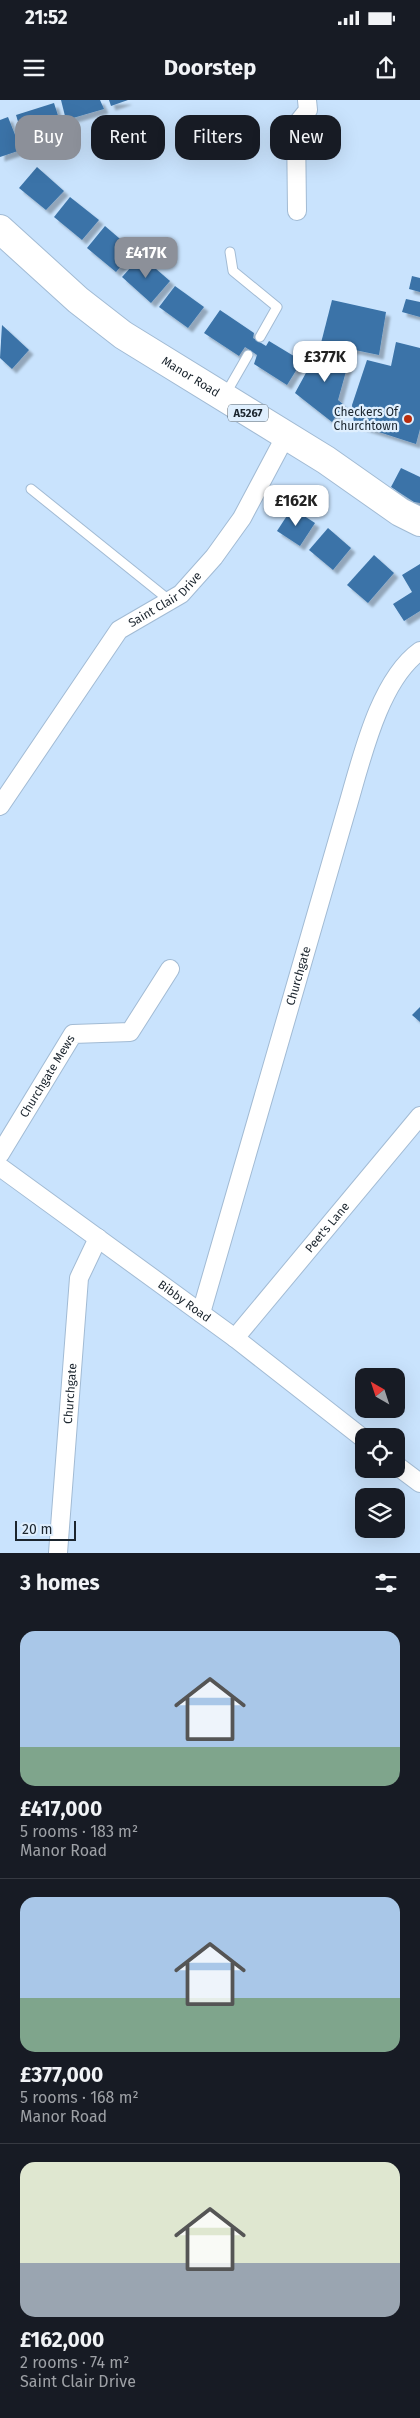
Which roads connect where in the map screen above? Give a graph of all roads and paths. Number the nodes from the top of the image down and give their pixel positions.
1 (307, 100) edge
2 (297, 212) dead end
3 (0, 229) edge
4 (230, 252) dead end
5 (260, 337) dead end
6 (248, 355) dead end
7 (223, 398) junction
8 (285, 437) junction
9 (31, 489) dead end
10 (420, 522) edge
11 (169, 600) junction
12 (420, 652) edge
13 (0, 806) edge
14 (170, 969) dead end
15 (420, 1116) edge
16 (0, 1154) edge
17 (0, 1167) edge
18 (98, 1238) junction
19 (201, 1313) junction
20 (235, 1338) junction
21 (355, 1432) edge
22 (405, 1472) edge
23 (420, 1483) edge
24 (58, 1553) edge

1 - 2 street
3 - 7 main road, Manor Road / A5267
4 - 5 lane
6 - 7 lane
7 - 8 main road, Manor Road / A5267
8 - 10 main road, Manor Road / A5267
8 - 11 street, Saint Clair Drive
9 - 11 lane
11 - 13 street, Saint Clair Drive
12 - 19 street, Churchgate
14 - 16 street, Churchgate Mews
15 - 20 street, Peet's Lane
17 - 18 street, Bibby Road
18 - 19 street, Bibby Road
18 - 24 street, Churchgate
19 - 20 street, Bibby Road
20 - 21 street, Bibby Road
22 - 23 street

